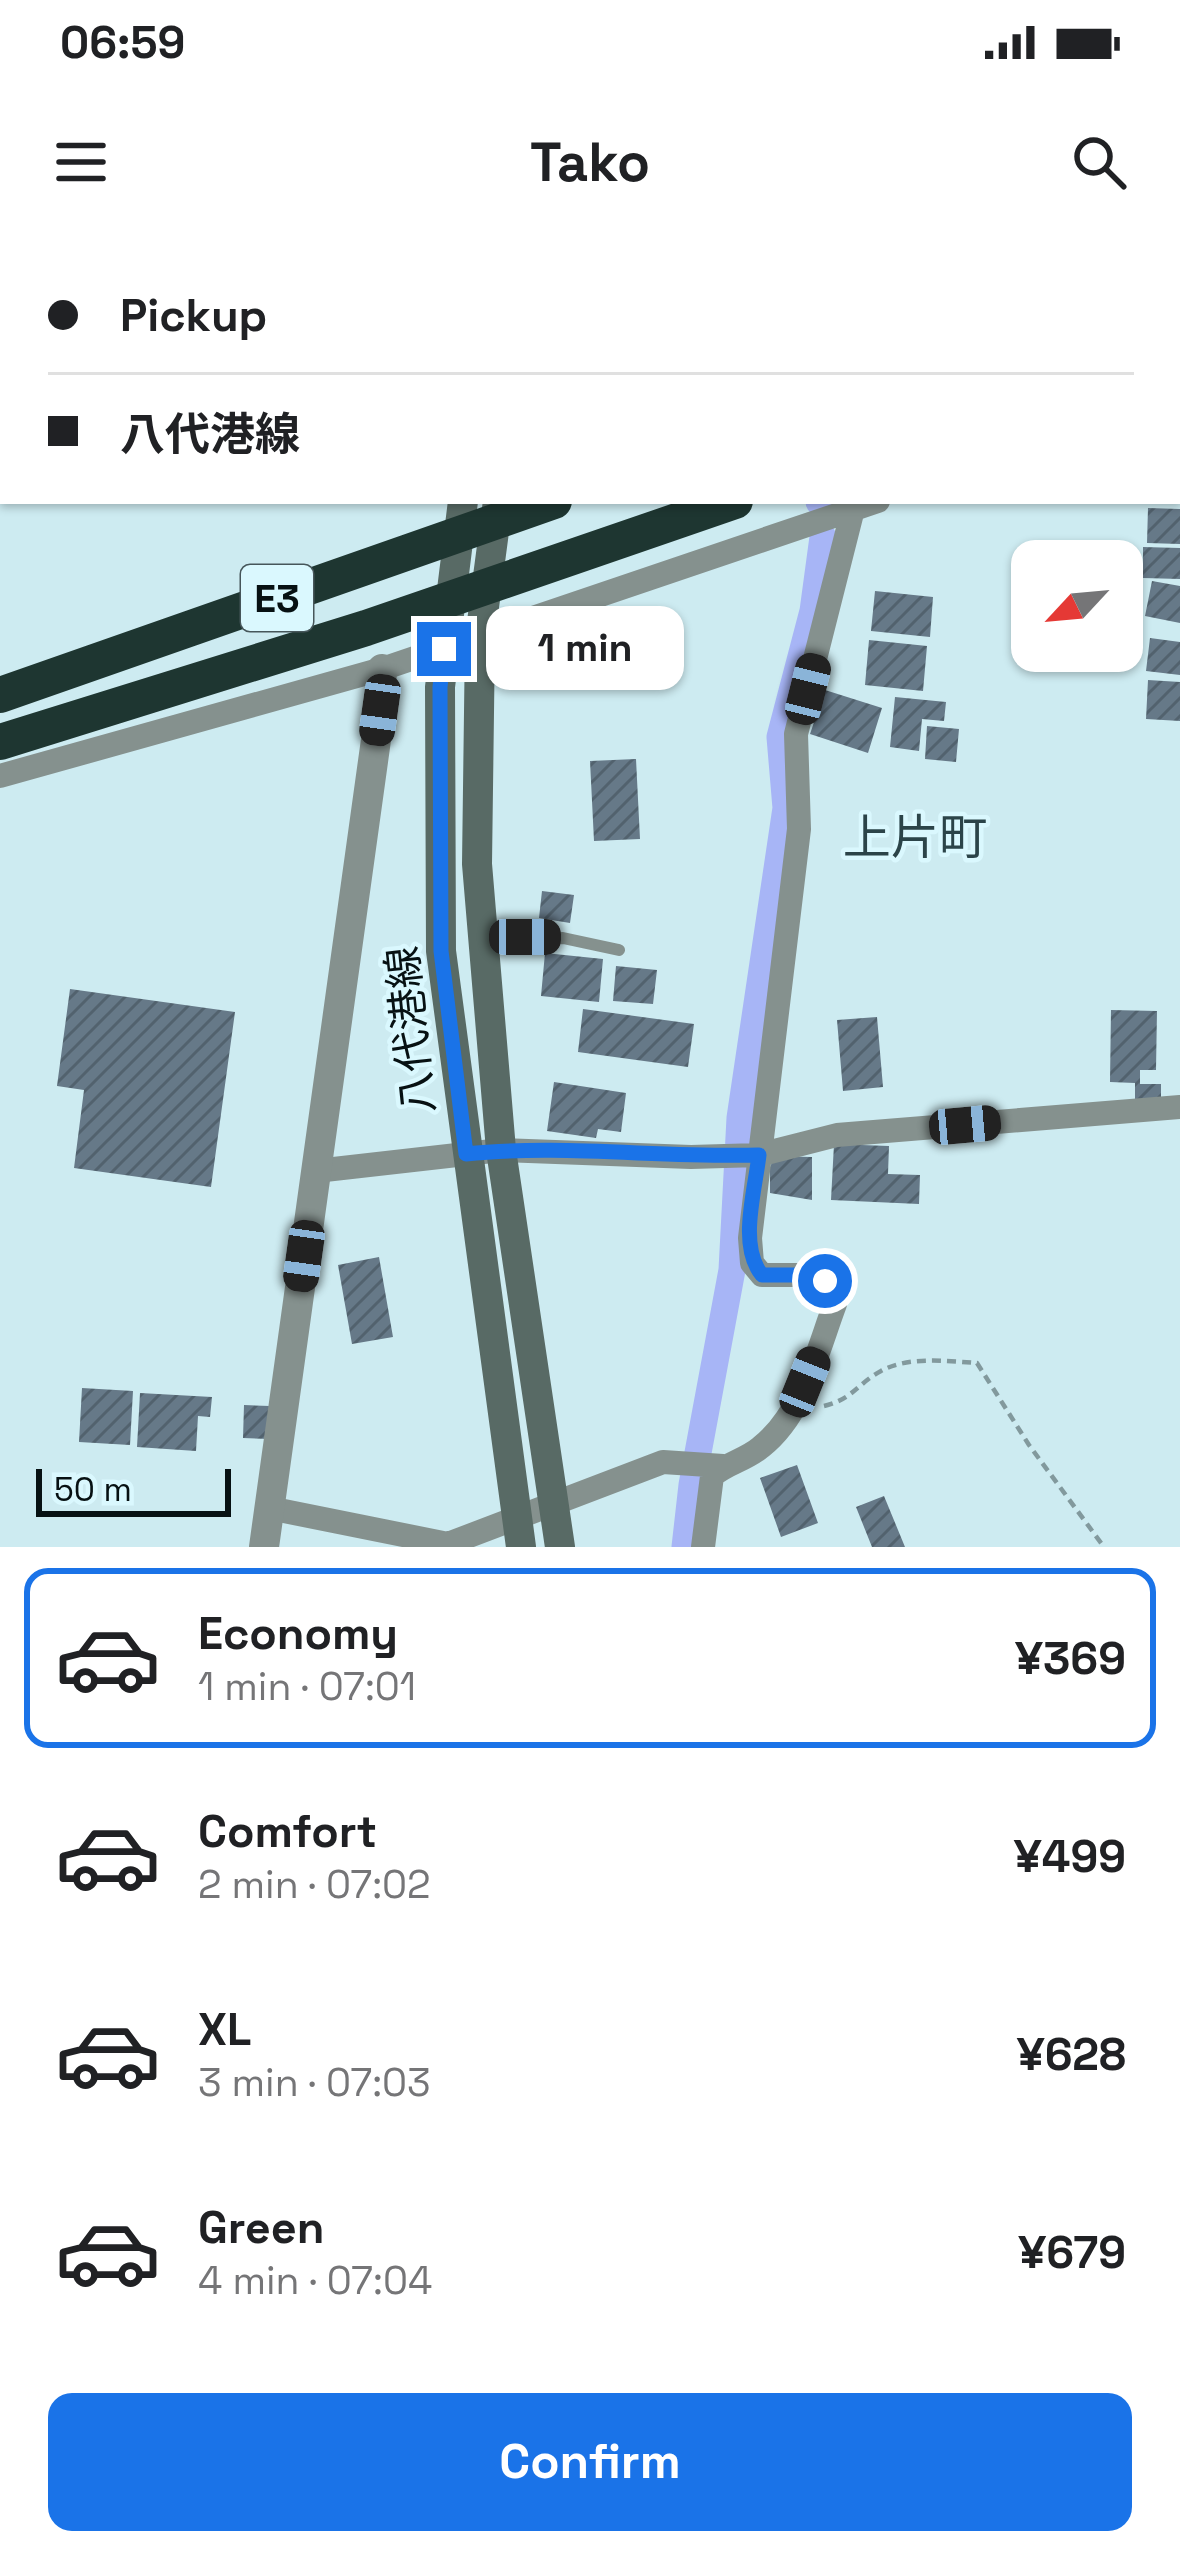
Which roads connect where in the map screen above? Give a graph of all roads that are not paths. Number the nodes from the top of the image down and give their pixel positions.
1 (463, 504) edge
2 (498, 504) edge
3 (545, 504) edge
4 (726, 504) edge
5 (866, 505) edge
6 (479, 637) junction
7 (444, 649) junction
8 (382, 669) junction
9 (0, 695) edge
10 (3, 757) edge
11 (483, 941) junction
12 (619, 950) dead end
13 (1180, 1107) edge
14 (501, 1150) junction
15 (466, 1154) junction
16 (759, 1155) junction
17 (316, 1172) junction
18 (723, 1466) junction
19 (554, 1504) junction
20 (269, 1508) junction
21 (519, 1533) edge
22 (264, 1547) edge
23 (560, 1547) edge
24 (704, 1547) edge

1 - 7 main road, 八代港線
2 - 6 main road, 八代港線
3 - 9 highway, E3, bridge
4 - 10 highway, E3, bridge
5 - 6 street
5 - 16 street
6 - 7 street
6 - 11 main road, 八代港線
7 - 8 street
7 - 15 main road, 八代港線
8 - 10 street
8 - 17 street
11 - 12 lane
11 - 14 main road, 八代港線
13 - 16 street
14 - 15 street
14 - 16 street
14 - 19 main road, 八代港線
15 - 17 street
15 - 21 main road, 八代港線
16 - 18 street
17 - 20 street
18 - 19 street
18 - 24 street
19 - 21 street
19 - 23 main road, 八代港線
20 - 21 street
20 - 22 street

